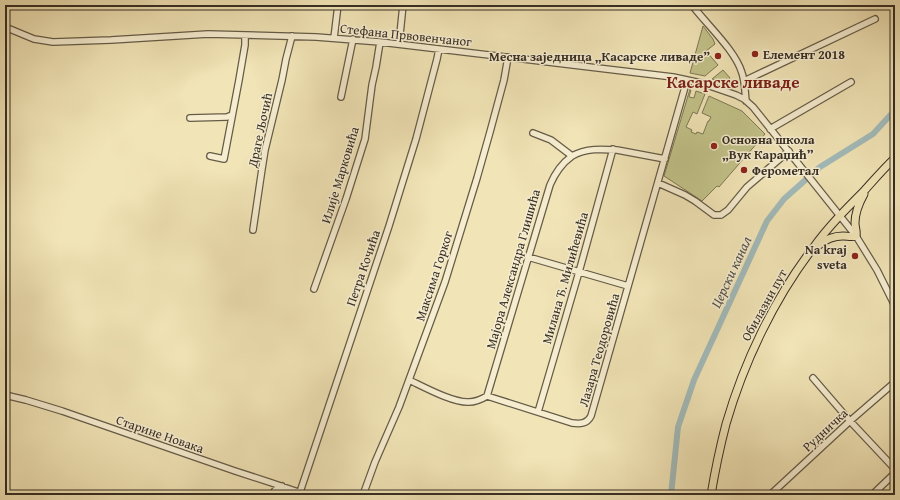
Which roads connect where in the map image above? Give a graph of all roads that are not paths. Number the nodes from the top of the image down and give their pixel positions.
1 (338, 5) edge
2 (403, 5) edge
3 (692, 5) edge
4 (875, 19) dead end
5 (5, 27) edge
6 (245, 35) junction
7 (292, 36) junction
8 (334, 38) junction
9 (353, 39) junction
10 (380, 42) junction
11 (399, 44) junction
12 (439, 49) junction
13 (508, 57) junction
14 (687, 80) junction
15 (744, 81) junction
16 (851, 82) dead end
17 (341, 97) dead end
18 (746, 101) junction
19 (232, 115) junction
20 (190, 118) dead end
21 (770, 128) junction
22 (533, 133) dead end
23 (613, 149) junction
24 (788, 151) junction
25 (210, 156) dead end
26 (572, 156) junction
27 (895, 158) edge
28 (665, 159) junction
29 (658, 183) junction
30 (865, 190) junction
31 (839, 216) junction
32 (253, 230) dead end
33 (856, 236) junction
34 (812, 249) junction
35 (528, 257) junction
36 (579, 272) junction
37 (628, 286) junction
38 (314, 288) dead end
39 (895, 306) edge
40 (813, 378) dead end
41 (409, 380) junction
42 (895, 382) edge
43 (5, 395) edge
44 (487, 396) junction
45 (538, 412) junction
46 (850, 421) junction
47 (895, 469) edge
48 (895, 474) edge
49 (282, 486) junction
50 (303, 494) edge
51 (272, 495) edge
52 (363, 495) edge
53 (711, 495) edge
54 (770, 495) edge
55 (872, 495) edge

1 - 8 street
2 - 11 street
3 - 15 street
4 - 15 street
5 - 6 street, Стефана Првовенчаног
6 - 7 street, Стефана Првовенчаног
6 - 19 street
7 - 8 street, Стефана Првовенчаног
7 - 32 street, Драге Љочић
8 - 9 street, Стефана Првовенчаног
9 - 10 street, Стефана Првовенчаног
9 - 17 street
10 - 11 street, Стефана Првовенчаног
10 - 38 street, Илије Марковића
11 - 12 street, Стефана Првовенчаног
12 - 13 street, Стефана Првовенчаног
12 - 50 street, Петра Кочића
13 - 14 street, Стефана Првовенчаног
13 - 41 street, Максима Горког
14 - 18 street, Стефана Првовенчаног
14 - 28 street, Лазара Теодоровића
15 - 18 street
16 - 21 street
18 - 21 street, Стефана Првовенчаног
19 - 20 street
19 - 25 street
21 - 24 street, Стефана Првовенчаног
22 - 26 street
23 - 26 street
23 - 28 street
23 - 36 street, Милана Ђ. Милићевића
24 - 29 street
24 - 31 street, Стефана Првовенчаног
26 - 35 street, Мајора Александра Глишића
27 - 30 main road, Обилазни пут
28 - 29 street, Лазара Теодоровића
29 - 37 street, Лазара Теодоровића
30 - 31 main road, Обилазни пут
30 - 33 main road
31 - 33 street, Стефана Првовенчаног
31 - 34 main road, Обилазни пут
33 - 34 main road
33 - 39 street, Стефана Првовенчаног
34 - 53 main road, Обилазни пут
35 - 36 street
35 - 44 street, Мајора Александра Глишића
36 - 37 street
36 - 45 street, Милана Ђ. Милићевића
37 - 45 street, Лазара Теодоровића
40 - 46 street
41 - 44 street
41 - 52 street, Максима Горког
42 - 46 street, Рудничка
43 - 49 street, Старине Новака
44 - 45 street, Лазара Теодоровића
46 - 47 street
46 - 54 street, Рудничка
48 - 55 street
49 - 50 street, Старине Новака
49 - 51 street

